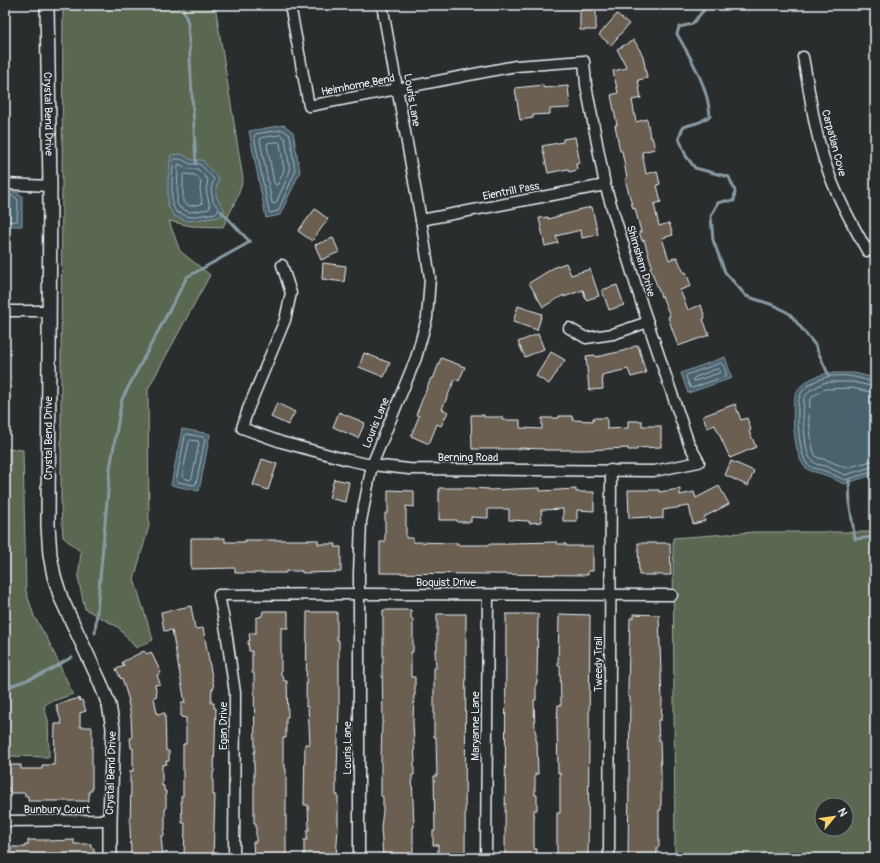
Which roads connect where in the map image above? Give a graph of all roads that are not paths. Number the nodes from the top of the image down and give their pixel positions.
1 (47, 5) edge
2 (290, 5) edge
3 (382, 5) edge
4 (803, 57) dead end
5 (584, 61) joint
6 (398, 89) junction
7 (5, 184) edge
8 (605, 185) junction
9 (50, 186) junction
10 (421, 220) junction
11 (871, 248) edge
12 (282, 265) dead end
13 (5, 311) edge
14 (49, 311) junction
15 (648, 322) junction
16 (569, 328) dead end
17 (699, 462) joint
18 (372, 465) junction
19 (611, 470) junction
20 (359, 594) junction
21 (611, 594) junction
22 (219, 595) joint
23 (488, 595) junction
24 (672, 595) dead end
25 (110, 820) junction
26 (5, 821) edge
27 (110, 858) edge
28 (234, 858) edge
29 (359, 858) edge
30 (486, 858) edge
31 (609, 858) edge

1 - 9 street, Crystal Bend Drive
2 - 6 street, Heimhome Bend
3 - 6 street, Louris Lane
4 - 11 street, Carpatian Cove
5 - 6 street, Heimhome Bend
5 - 8 street, Shimsham Drive
6 - 10 street, Louris Lane
7 - 9 street
8 - 10 street, Eientrill Pass
8 - 15 street, Shimsham Drive
9 - 14 street, Crystal Bend Drive
10 - 18 street, Louris Lane
12 - 18 street, Berning Road
13 - 14 street
14 - 25 street, Crystal Bend Drive
15 - 16 street
15 - 17 street, Shimsham Drive
17 - 19 street, Berning Road
18 - 19 street, Berning Road
18 - 20 street, Louris Lane
19 - 21 street, Tweedy Trail
20 - 22 street, Boquist Drive
20 - 23 street, Boquist Drive
20 - 29 street, Louris Lane
21 - 23 street, Boquist Drive
21 - 24 street, Boquist Drive
21 - 31 street, Tweedy Trail
22 - 28 street, Egan Drive
23 - 30 street, Maryanne Lane
25 - 26 street, Bunbury Court
25 - 27 street, Crystal Bend Drive

